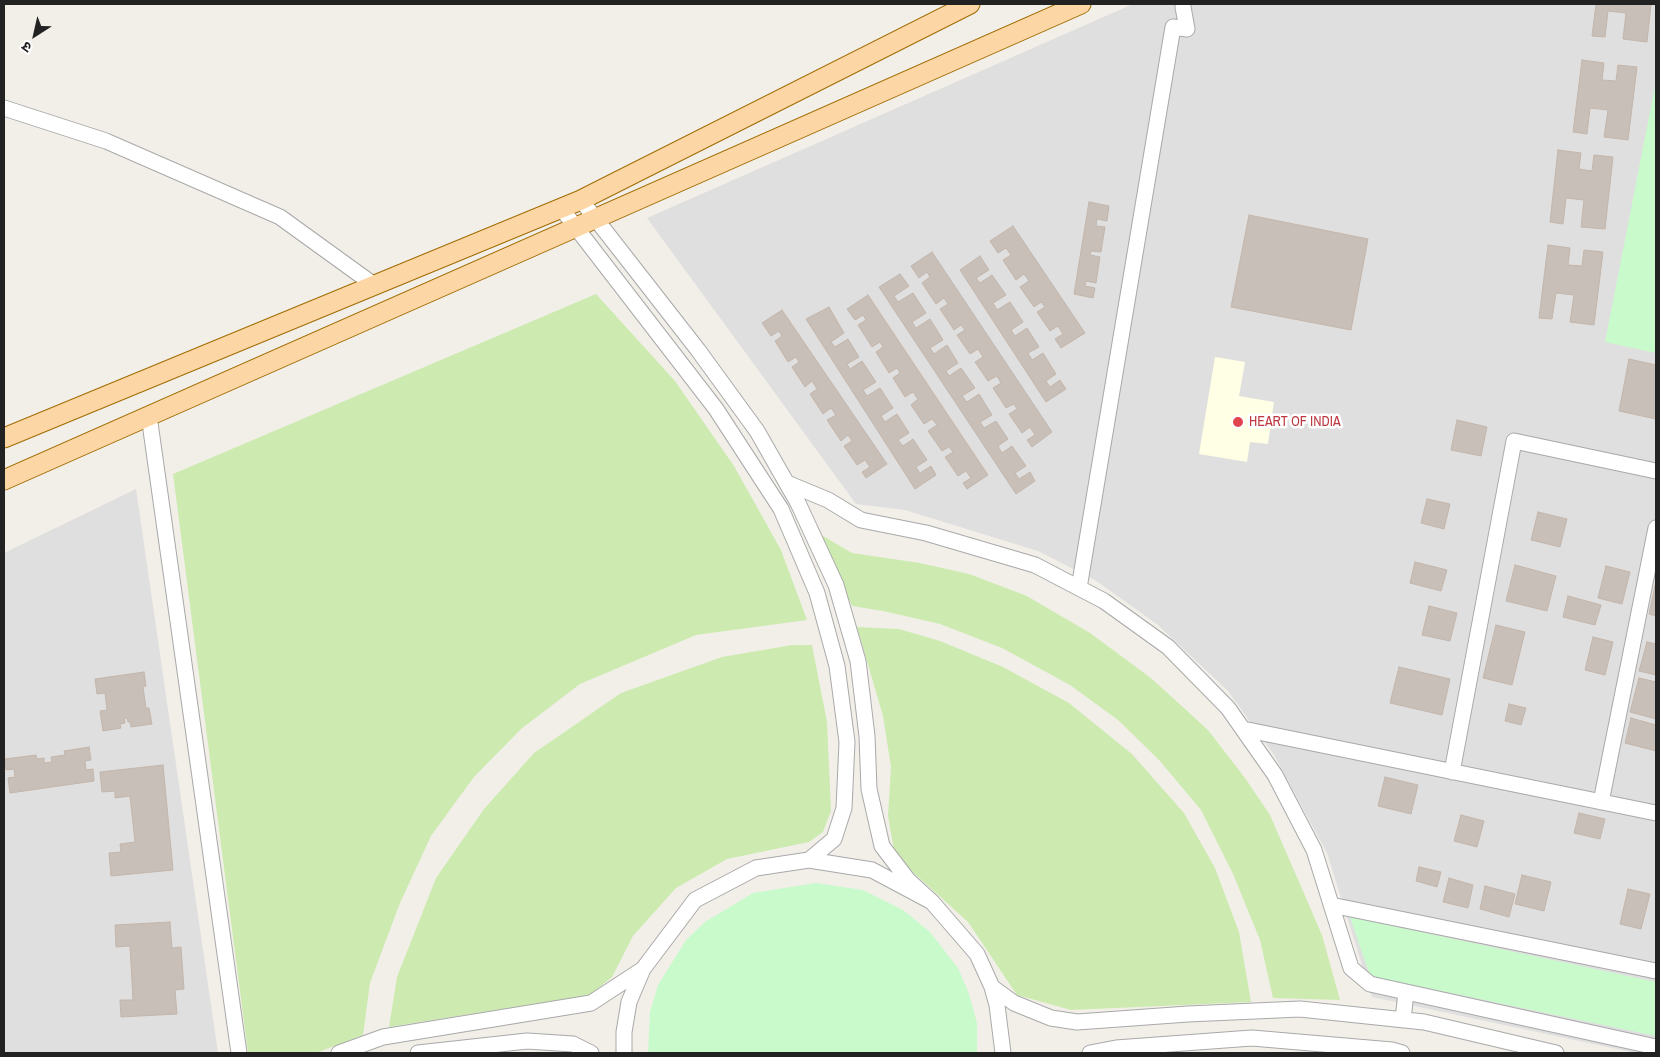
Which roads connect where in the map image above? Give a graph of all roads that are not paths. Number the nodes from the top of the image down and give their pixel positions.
1 (970, 4) edge
2 (1081, 4) edge
3 (1183, 7) dead end
4 (4, 108) edge
5 (581, 200) junction
6 (561, 208) junction
7 (596, 219) junction
8 (576, 228) junction
9 (374, 285) junction
10 (150, 416) junction
11 (4, 438) edge
12 (1656, 471) edge
13 (4, 480) edge
14 (787, 483) junction
15 (1656, 528) edge
16 (1079, 588) junction
17 (1243, 729) junction
18 (1452, 772) junction
19 (1601, 802) junction
20 (1656, 814) edge
21 (809, 860) junction
22 (932, 902) junction
23 (1331, 905) junction
24 (643, 969) junction
25 (1656, 971) edge
26 (992, 987) junction
27 (1406, 992) junction
28 (1403, 1020) junction
29 (1656, 1047) edge
30 (239, 1053) edge
31 (339, 1053) edge
32 (418, 1053) edge
33 (591, 1053) edge
34 (624, 1053) edge
35 (1003, 1053) edge
36 (1090, 1053) edge
37 (1402, 1053) edge
38 (1556, 1053) edge

1 - 5 main road
2 - 7 main road
3 - 16 street
4 - 9 street
5 - 6 main road
5 - 7 street
6 - 8 street
6 - 9 main road
7 - 8 main road
7 - 14 street
8 - 10 main road
8 - 21 street
9 - 11 main road
10 - 13 main road
10 - 30 street
12 - 18 street
14 - 16 street
14 - 22 street
15 - 19 street
16 - 17 street
17 - 18 street
17 - 23 street
18 - 19 street
19 - 20 street
21 - 22 street
21 - 24 street
22 - 26 street
23 - 25 street
23 - 27 street
24 - 31 street
24 - 34 street
26 - 28 street
26 - 35 street
27 - 28 street
27 - 29 street
28 - 38 street
32 - 33 street
36 - 37 street

